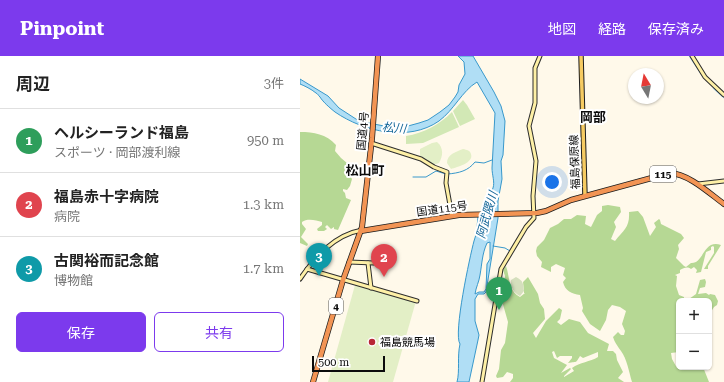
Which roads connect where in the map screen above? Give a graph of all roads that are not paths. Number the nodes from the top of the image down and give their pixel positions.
1 (378, 56) edge
2 (540, 56) edge
3 (581, 56) edge
4 (692, 56) edge
5 (724, 95) edge
6 (372, 141) junction
7 (724, 181) edge
8 (697, 184) junction
9 (585, 195) junction
10 (724, 204) edge
11 (533, 213) junction
12 (452, 215) junction
13 (362, 230) junction
14 (350, 262) junction
15 (368, 263) junction
16 (374, 263) dead end
17 (308, 270) junction
18 (300, 280) edge
19 (343, 280) junction
20 (371, 288) junction
21 (417, 301) dead end
22 (313, 382) edge
23 (482, 382) edge

1 - 6 highway, 国道4号 / 4
2 - 11 street
3 - 9 main road, 福島保原線
4 - 5 street
6 - 12 street
6 - 13 highway, 国道4号 / 4
7 - 8 street
8 - 9 highway, 国道115号 / 115
8 - 10 highway, 国道115号 / 115
9 - 11 highway, 国道115号 / 115
11 - 12 highway, 国道115号 / 115
11 - 23 street
12 - 13 highway, 国道115号 / 115
13 - 14 highway, 4
13 - 17 street
14 - 15 street
14 - 19 highway, 4
15 - 16 street
15 - 20 street
17 - 18 street
17 - 19 street
19 - 20 street
19 - 22 highway, 4
20 - 21 street

